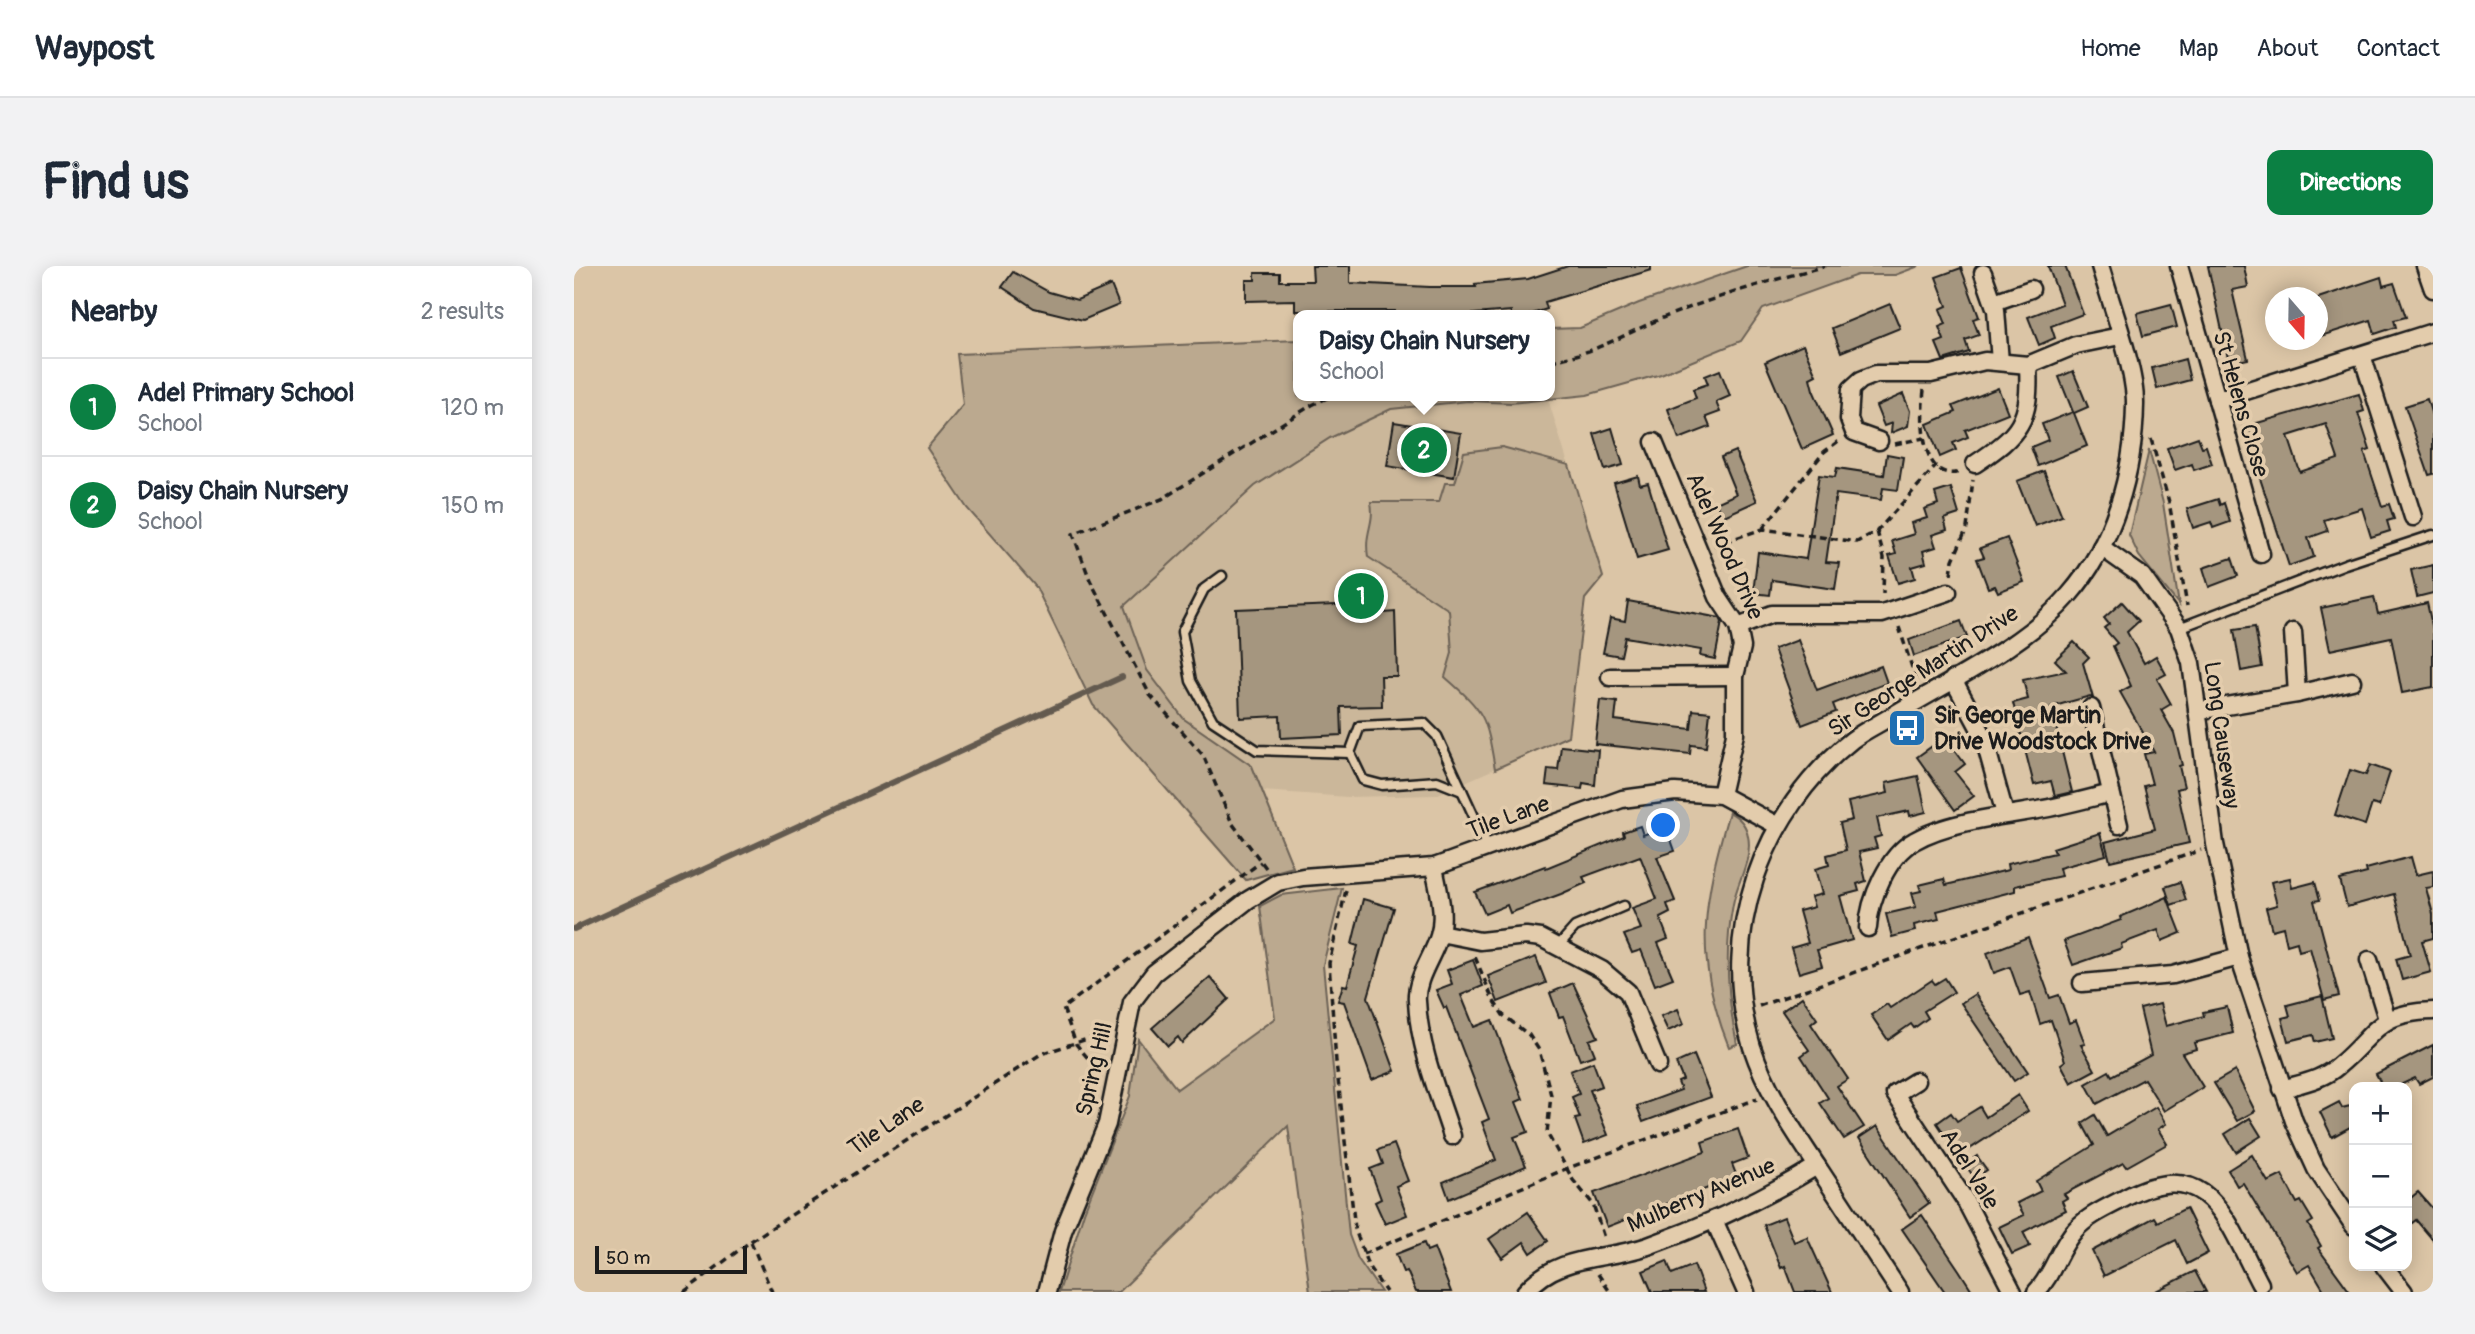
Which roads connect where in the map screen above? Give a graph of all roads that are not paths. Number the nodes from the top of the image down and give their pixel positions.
1 (2100, 266) edge
2 (2179, 266) edge
3 (2425, 266) edge
4 (1983, 274) dead end
5 (2031, 289) dead end
6 (2433, 289) edge
7 (1994, 302) junction
8 (2433, 332) edge
9 (2120, 336) junction
10 (2362, 355) junction
11 (2000, 362) junction
12 (2028, 365) junction
13 (2217, 400) junction
14 (1879, 441) road end
15 (1654, 442) dead end
16 (1975, 464) road end
17 (2413, 517) dead end
18 (2433, 534) edge
19 (2101, 547) junction
20 (2260, 554) dead end
21 (1222, 576) dead end
22 (1948, 592) road end
23 (1738, 627) junction
24 (2179, 628) junction
25 (2293, 632) dead end
26 (1735, 676) junction
27 (1610, 677) dead end
28 (1953, 679) junction
29 (2352, 681) dead end
30 (2297, 694) junction
31 (2091, 708) dead end
32 (2197, 711) junction
33 (1350, 752) junction
34 (1462, 791) junction
35 (2111, 793) junction
36 (1721, 794) junction
37 (2006, 814) junction
38 (2119, 825) dead end
39 (1778, 826) junction
40 (1489, 849) junction
41 (1434, 867) junction
42 (1248, 900) joint
43 (1624, 906) dead end
44 (1868, 928) dead end
45 (1440, 933) junction
46 (1559, 945) junction
47 (2239, 957) junction
48 (2369, 960) dead end
49 (2082, 983) dead end
50 (2433, 1011) edge
51 (2387, 1019) junction
52 (1658, 1065) dead end
53 (1916, 1081) dead end
54 (2283, 1089) junction
55 (1452, 1136) dead end
56 (1817, 1166) junction
57 (2349, 1218) edge
58 (1714, 1220) junction
59 (2388, 1271) edge
60 (2260, 1284) dead end
61 (1047, 1292) edge
62 (1525, 1292) edge
63 (1745, 1292) edge
64 (1900, 1292) edge
65 (2013, 1292) edge
66 (2036, 1292) edge
67 (2404, 1292) edge

1 - 9 street
2 - 13 street, St Helens Close
3 - 6 street
4 - 7 street
5 - 7 street
7 - 11 street
8 - 10 street
9 - 12 street
9 - 19 street
10 - 13 street
10 - 17 street
11 - 12 street
11 - 14 street
12 - 16 street
13 - 20 street, St Helens Close
15 - 23 street, Adel Wood Drive
18 - 24 lane
19 - 24 street, Long Causeway
19 - 28 street, Sir George Martin Drive
21 - 33 lane
22 - 23 street
23 - 26 street, Adel Wood Drive
24 - 32 street, Long Causeway
25 - 30 street
26 - 27 street
26 - 36 street, Adel Wood Drive
28 - 37 street
28 - 39 street, Sir George Martin Drive
29 - 30 street
30 - 32 street
31 - 35 street
32 - 47 street, Long Causeway
33 - 34 lane
33 - 34 lane
34 - 40 lane
35 - 37 street
35 - 38 street
36 - 39 street, Tile Lane
36 - 40 street, Tile Lane
37 - 44 street
39 - 56 street, Sir George Martin Drive
40 - 41 street, Tile Lane
41 - 42 street, Tile Lane
41 - 45 street
42 - 61 street, Spring Hill
43 - 46 lane
45 - 46 street
45 - 55 street
46 - 52 street
47 - 49 street
47 - 54 street, Long Causeway
48 - 51 street
50 - 51 street
51 - 54 street
53 - 65 street, Adel Vale
54 - 57 street, Long Causeway
56 - 58 street, Mulberry Avenue
56 - 64 street, Sir George Martin Drive
58 - 62 street, Mulberry Avenue
58 - 63 street
59 - 67 street
60 - 66 street

